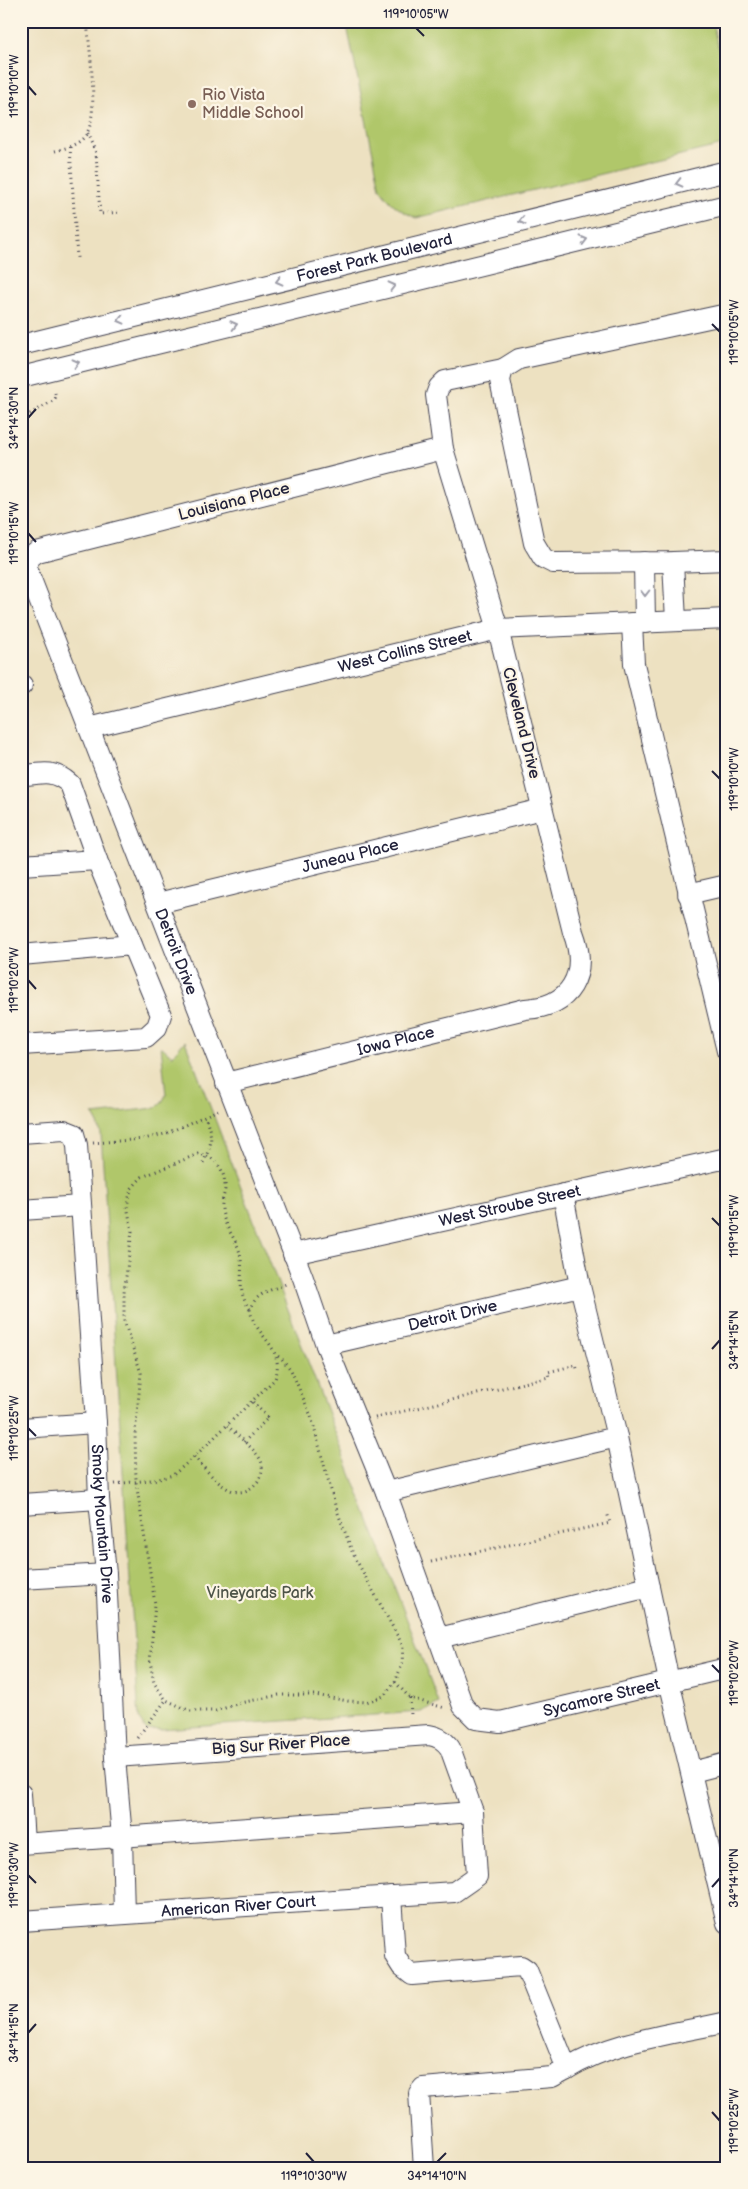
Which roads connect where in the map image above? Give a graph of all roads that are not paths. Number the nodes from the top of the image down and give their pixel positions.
1 (727, 171) edge
2 (727, 205) edge
3 (727, 314) edge
4 (21, 346) edge
5 (503, 369) junction
6 (25, 376) edge
7 (443, 449) junction
8 (28, 559) joint
9 (727, 560) edge
10 (644, 562) junction
11 (673, 562) junction
12 (727, 619) edge
13 (676, 621) junction
14 (638, 623) junction
15 (498, 629) junction
16 (89, 728) junction
17 (21, 776) edge
18 (542, 809) junction
19 (97, 860) junction
20 (21, 865) edge
21 (727, 885) edge
22 (688, 894) junction
23 (158, 903) junction
24 (132, 945) junction
25 (21, 955) edge
26 (563, 996) joint
27 (21, 1045) edge
28 (727, 1051) edge
29 (226, 1083) junction
30 (21, 1133) edge
31 (727, 1158) edge
32 (563, 1194) junction
33 (81, 1206) junction
34 (21, 1210) edge
35 (293, 1254) junction
36 (580, 1286) junction
37 (326, 1345) junction
38 (96, 1423) junction
39 (21, 1428) edge
40 (617, 1437) junction
41 (99, 1492) junction
42 (386, 1492) junction
43 (21, 1504) edge
44 (106, 1574) junction
45 (21, 1579) edge
46 (649, 1587) junction
47 (439, 1638) junction
48 (727, 1668) edge
49 (669, 1681) junction
50 (470, 1712) joint
51 (116, 1756) junction
52 (727, 1763) edge
53 (692, 1772) junction
54 (21, 1794) edge
55 (473, 1812) junction
56 (122, 1837) junction
57 (23, 1844) edge
58 (391, 1896) junction
59 (124, 1914) junction
60 (21, 1921) edge
61 (727, 1923) edge
62 (727, 2022) edge
63 (568, 2069) junction
64 (424, 2168) edge

1 -> 4 street, Forest Park Boulevard
6 -> 2 street, Forest Park Boulevard
3 - 5 street, Cleveland Drive
4 - 6 street
5 - 7 street, Cleveland Drive
5 - 10 street
7 - 8 street, Louisiana Place
7 - 15 street, Cleveland Drive
8 - 16 street, Detroit Drive
9 - 11 street
10 - 11 street
10 -> 14 street
11 - 13 street
12 - 13 street, West Collins Street
13 - 14 street, West Collins Street
14 - 15 street, West Collins Street
14 - 22 street
15 - 16 street, West Collins Street
15 - 18 street, Cleveland Drive
16 - 23 street, Detroit Drive
17 - 19 street
18 - 23 street, Juneau Place
18 - 26 street, Cleveland Drive
19 - 20 street
19 - 24 street
21 - 22 street
22 - 28 street
23 - 29 street, Detroit Drive
24 - 25 street
24 - 27 street
26 - 29 street, Iowa Place
29 - 35 street, Detroit Drive
30 - 33 street, Smoky Mountain Drive
31 - 32 street, West Stroube Street
32 - 35 street, West Stroube Street
32 - 36 street
33 - 34 street
33 - 38 street, Smoky Mountain Drive
35 - 37 street, Detroit Drive
36 - 37 street, Detroit Drive
36 - 40 street
37 - 42 street, Detroit Drive
38 - 39 street
38 - 41 street, Smoky Mountain Drive
40 - 42 street
40 - 46 street
41 - 43 street
41 - 44 street, Smoky Mountain Drive
42 - 47 street, Detroit Drive
44 - 45 street
44 - 51 street, Smoky Mountain Drive
46 - 47 street
46 - 49 street
47 - 50 street, Detroit Drive
48 - 49 street, Sycamore Street
49 - 50 street, Sycamore Street
49 - 53 street
51 - 55 street, Big Sur River Place
51 - 56 street, Smoky Mountain Drive
52 - 53 street
53 - 61 street
54 - 57 street
55 - 56 street
55 - 58 street, American River Court
56 - 57 street
56 - 59 street, Smoky Mountain Drive
58 - 59 street, American River Court
58 - 63 street
59 - 60 street, American River Court
62 - 63 street
63 - 64 street

